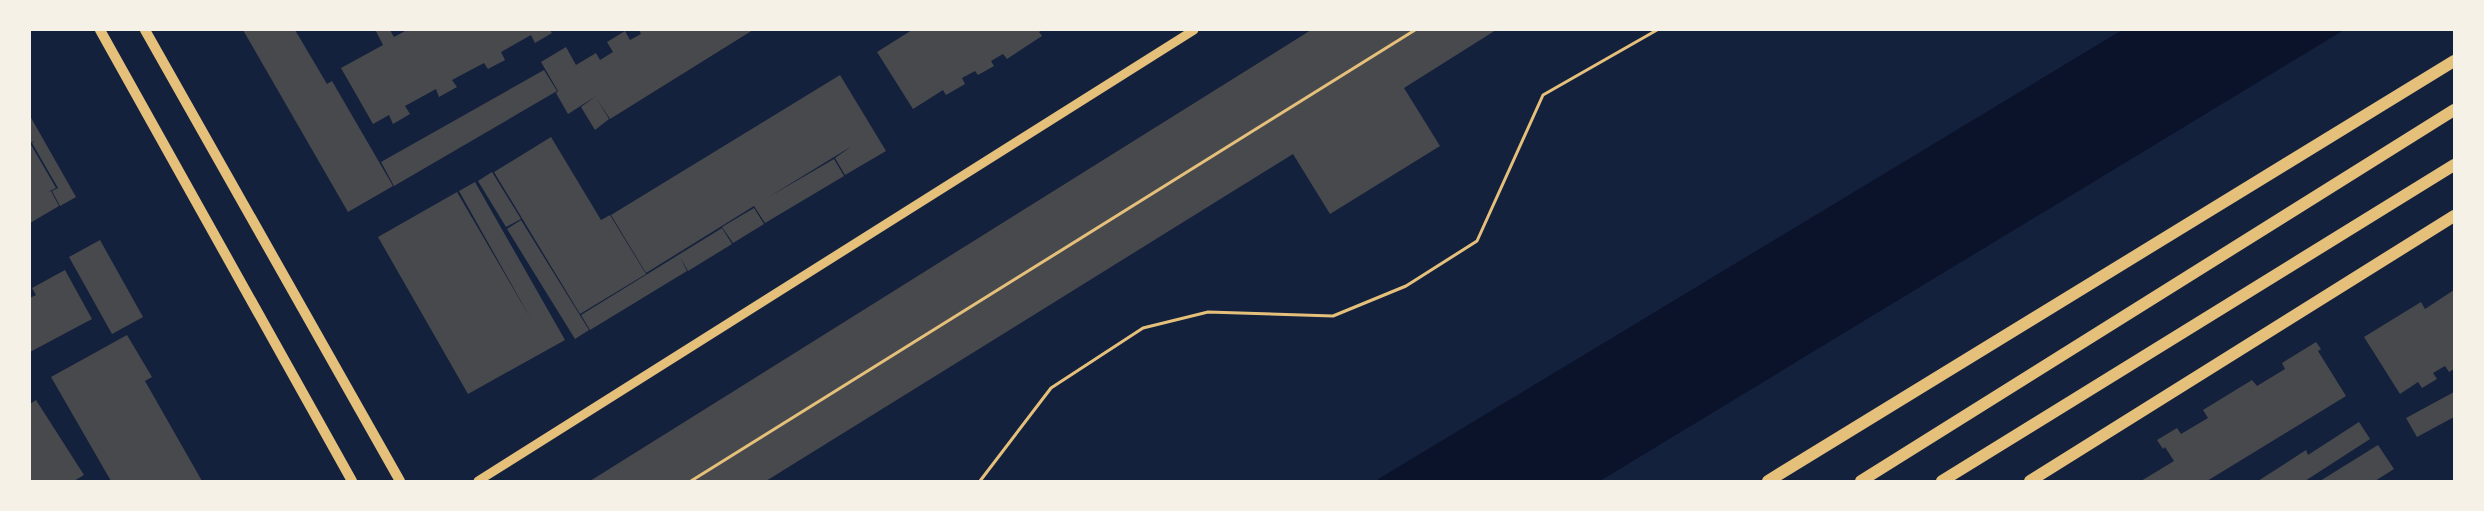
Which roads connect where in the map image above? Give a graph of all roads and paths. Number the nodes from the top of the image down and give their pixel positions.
1 (100, 30) edge
2 (145, 30) edge
3 (1194, 30) edge
4 (1415, 30) edge
5 (1657, 30) edge
6 (2454, 62) edge
7 (2454, 110) edge
8 (2454, 165) edge
9 (2454, 216) edge
10 (352, 481) edge
11 (400, 481) edge
12 (478, 481) edge
13 (692, 481) edge
14 (980, 481) edge
15 (1768, 481) edge
16 (1861, 481) edge
17 (1942, 481) edge
18 (2030, 481) edge

1 - 10 main road
2 - 11 main road
3 - 12 street
4 - 13 path
5 - 14 path
6 - 15 main road
7 - 16 main road
8 - 17 main road
9 - 18 main road

